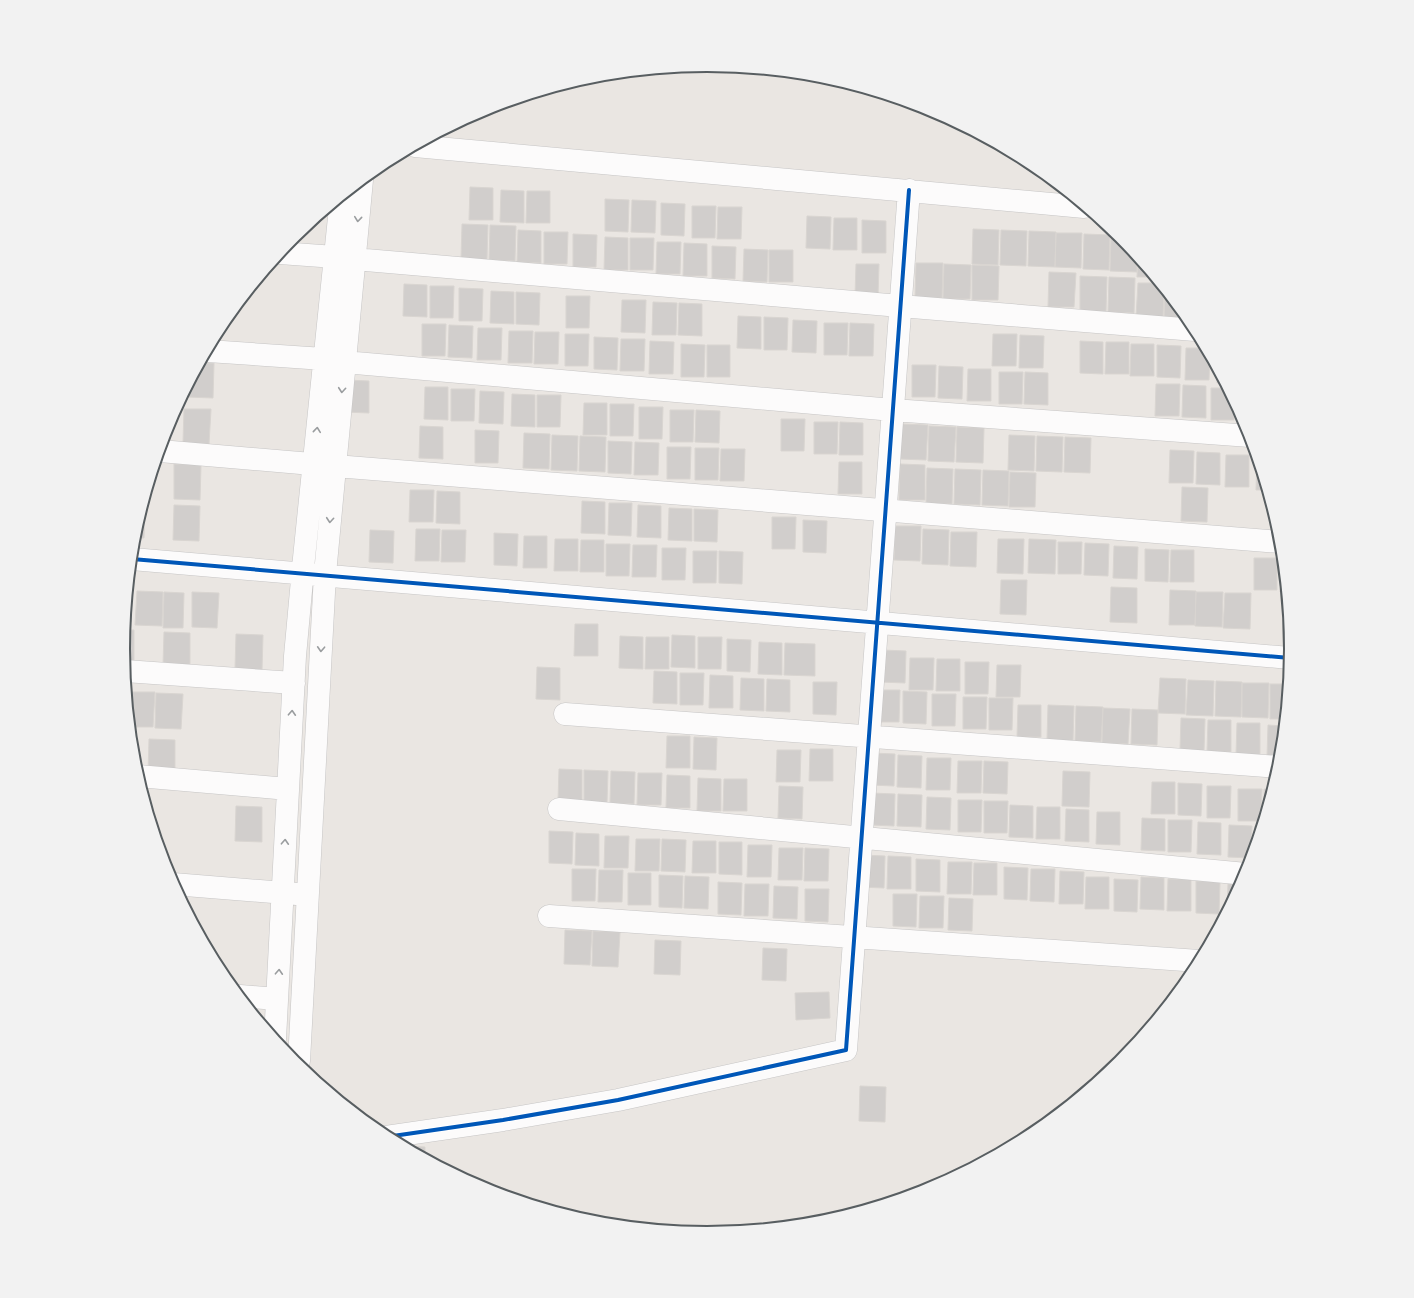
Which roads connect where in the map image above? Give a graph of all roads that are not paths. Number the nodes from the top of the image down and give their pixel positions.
1 (423, 147) edge
2 (360, 188) edge
3 (909, 190) junction
4 (341, 203) edge
5 (1076, 206) edge
6 (287, 254) edge
7 (345, 258) junction
8 (900, 306) junction
9 (1188, 329) edge
10 (213, 350) edge
11 (334, 361) junction
12 (893, 410) junction
13 (1243, 435) edge
14 (166, 451) edge
15 (314, 464) junction
16 (335, 466) junction
17 (885, 509) junction
18 (1274, 541) edge
19 (137, 559) edge
20 (302, 572) junction
21 (325, 574) junction
22 (877, 620) junction
23 (1284, 657) edge
24 (131, 671) edge
25 (294, 683) junction
26 (565, 714) dead end
27 (868, 737) junction
28 (1272, 766) edge
29 (145, 777) edge
30 (288, 788) junction
31 (558, 809) dead end
32 (861, 837) junction
33 (1238, 873) edge
34 (181, 885) edge
35 (283, 893) junction
36 (308, 895) junction
37 (550, 916) dead end
38 (854, 938) junction
39 (280, 943) junction
40 (305, 945) junction
41 (1193, 961) edge
42 (246, 997) edge
43 (277, 999) junction
44 (275, 1032) edge
45 (299, 1057) edge
46 (396, 1135) edge

1 - 3 street
2 -> 7 street
3 - 5 street
3 - 8 street
4 - 7 street
6 - 7 street
7 - 8 street
7 - 11 street
8 - 9 street
8 - 12 street
10 - 11 street
11 - 12 street
15 -> 11 street
11 -> 16 street
12 - 13 street
12 - 17 street
14 - 15 street
15 - 16 street
15 - 20 street
16 - 17 street
16 -> 21 street
17 - 18 street
17 - 22 street
19 - 20 street
20 - 21 street
20 - 25 street
21 - 22 street
21 -> 36 street
22 - 23 street
22 - 27 street
24 - 25 street
30 -> 25 street
26 - 27 street
27 - 28 street
27 - 32 street
29 - 30 street
35 -> 30 street
31 - 32 street
32 - 33 street
32 - 38 street
34 - 35 street
35 - 36 street
35 - 39 street
36 - 40 street
37 - 38 street
38 - 41 street
38 - 46 street
39 - 40 street
43 -> 39 street
40 - 45 street
42 - 43 street
43 - 44 street

